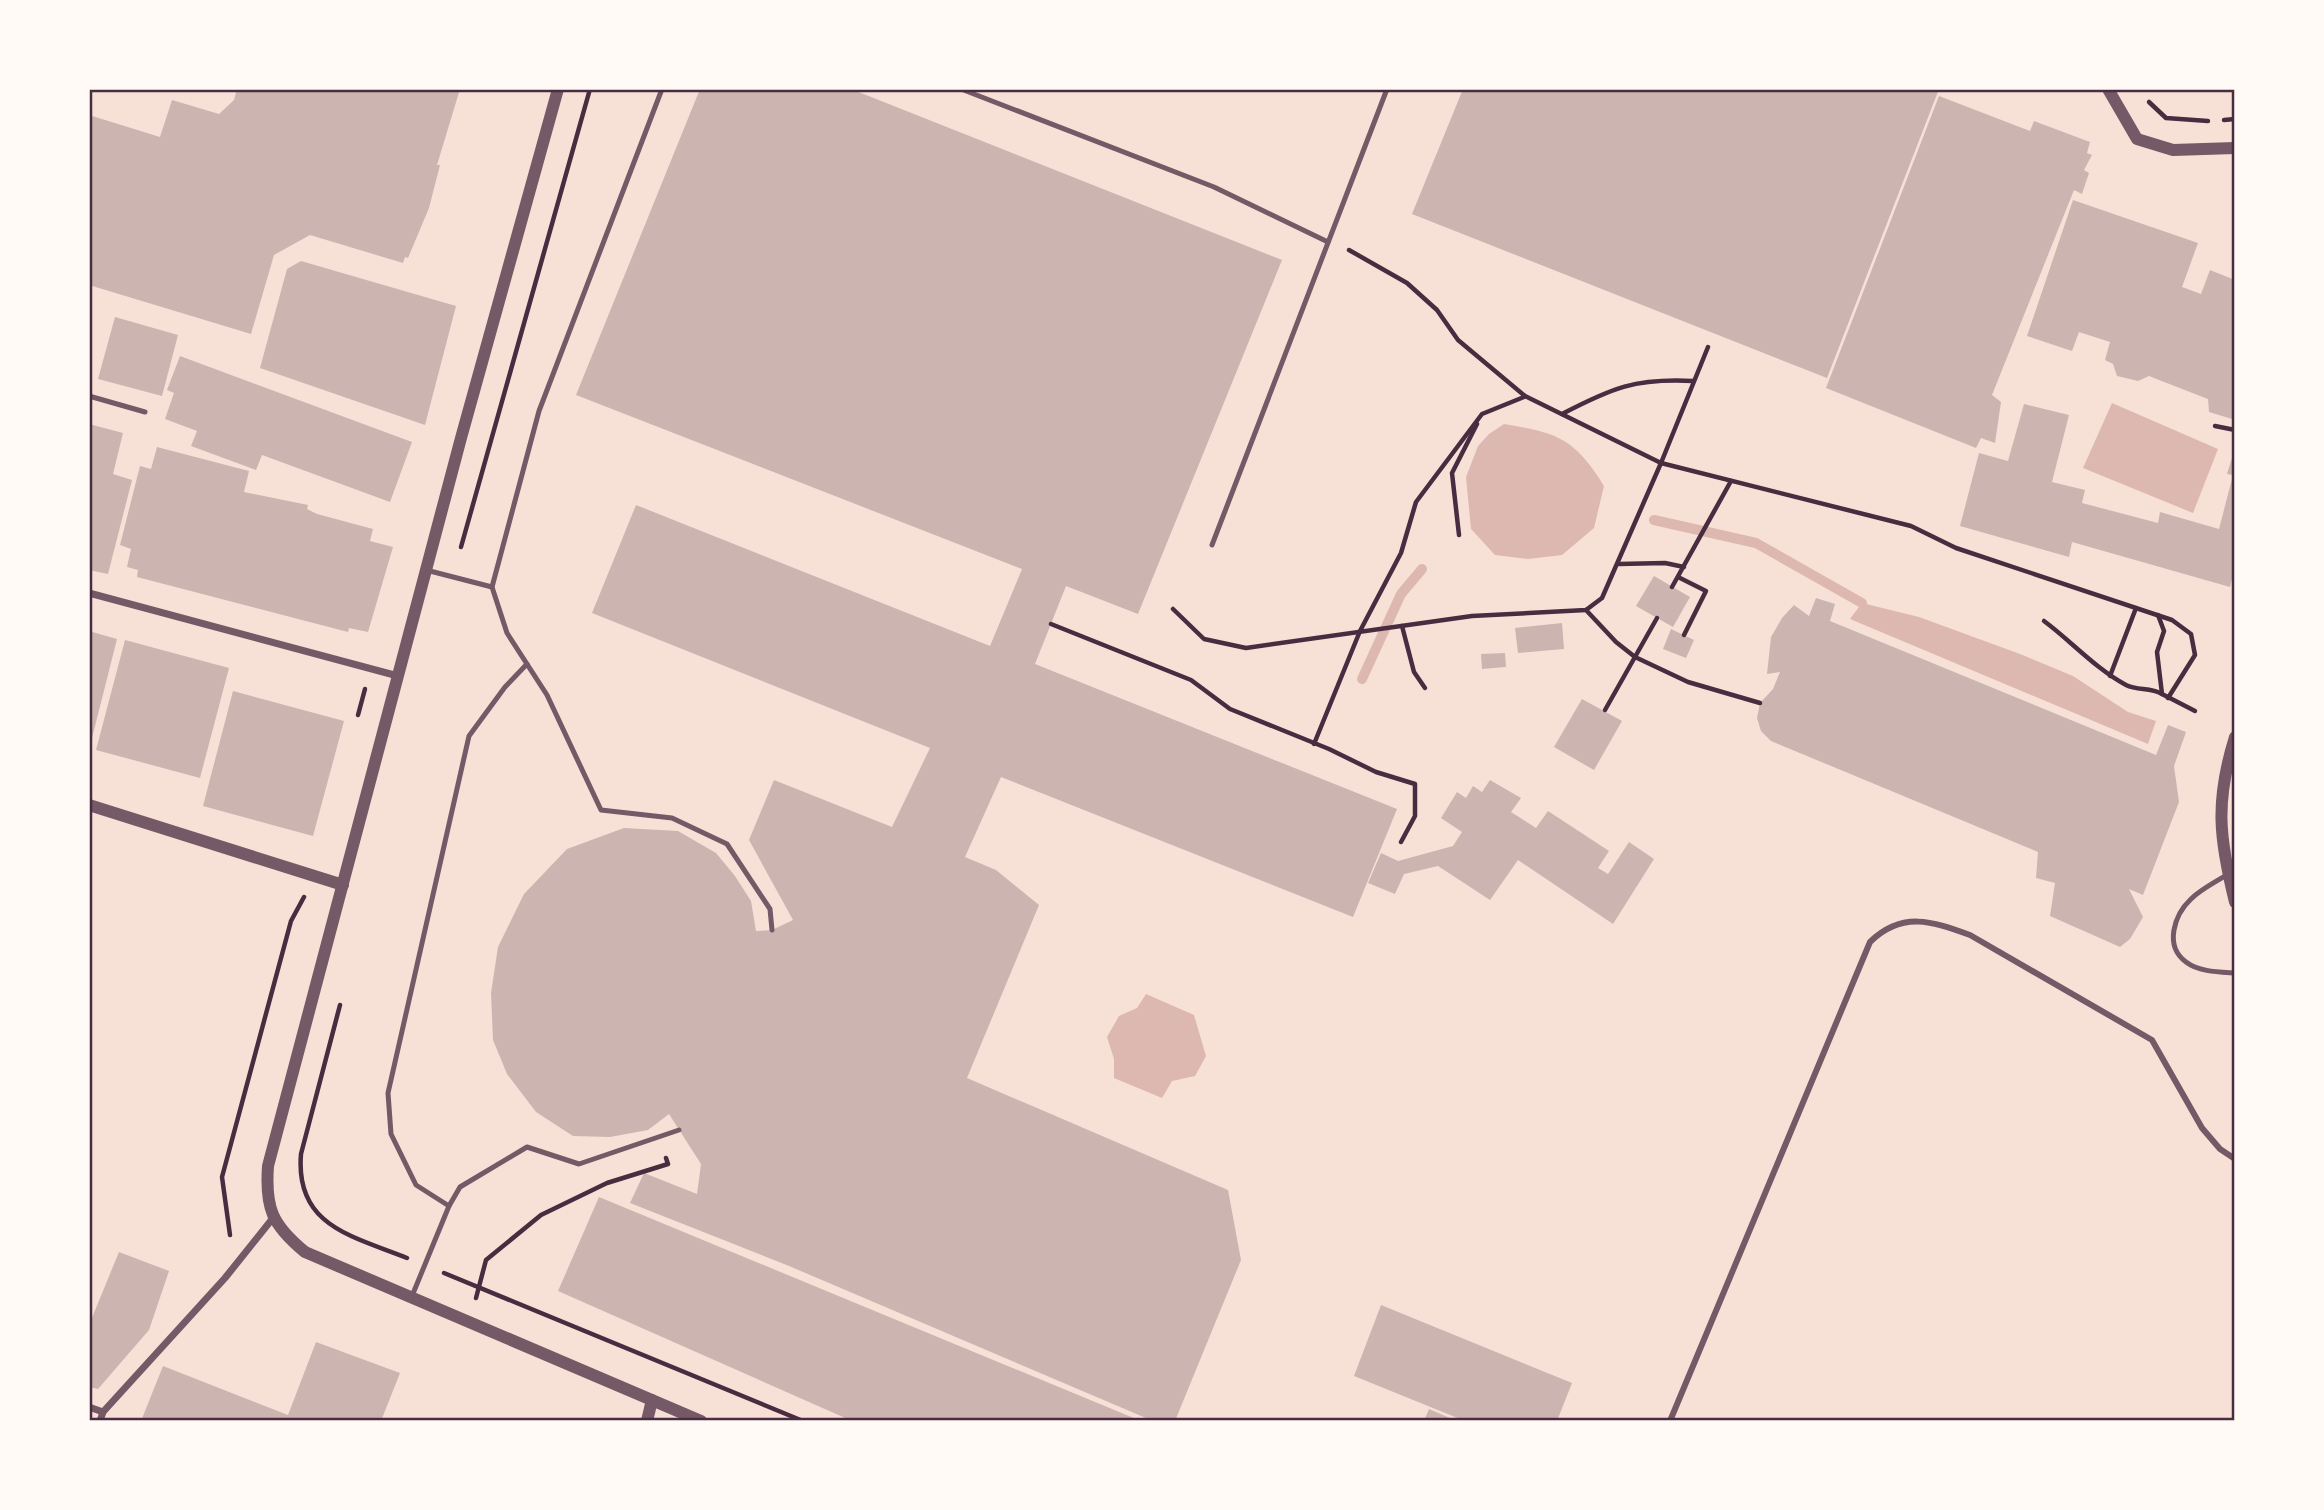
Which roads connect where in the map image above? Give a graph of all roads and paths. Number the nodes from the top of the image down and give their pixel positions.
1 (558, 89) edge
2 (590, 89) edge
3 (662, 89) edge
4 (961, 89) edge
5 (1387, 89) edge
6 (2108, 89) edge
7 (2148, 102) dead end
8 (2235, 120) edge
9 (2235, 148) edge
10 (1328, 242) junction
11 (1708, 347) dead end
12 (1694, 382) junction
13 (1525, 396) junction
14 (89, 397) edge
15 (145, 412) dead end
16 (1482, 414) junction
17 (1561, 414) junction
18 (2215, 426) dead end
19 (2235, 430) edge
20 (1661, 463) junction
21 (1731, 481) junction
22 (1459, 535) dead end
23 (1212, 545) dead end
24 (1618, 564) junction
25 (1684, 567) junction
26 (426, 570) junction
27 (453, 577) junction
28 (1678, 577) junction
29 (492, 587) junction
30 (1672, 587) dead end
31 (89, 593) edge
32 (2136, 608) junction
33 (1173, 609) dead end
34 (1586, 610) junction
35 (2158, 614) junction
36 (1657, 618) dead end
37 (2044, 621) dead end
38 (1051, 624) dead end
39 (1402, 626) junction
40 (1360, 631) junction
41 (1684, 635) dead end
42 (1635, 657) junction
43 (527, 664) junction
44 (398, 676) junction
45 (2110, 676) junction
46 (1425, 688) dead end
47 (2162, 694) junction
48 (2168, 698) junction
49 (1760, 703) dead end
50 (1605, 710) dead end
51 (2194, 711) dead end
52 (2235, 737) edge
53 (1314, 744) junction
54 (89, 805) edge
55 (1401, 842) dead end
56 (2228, 874) junction
57 (343, 885) junction
58 (2235, 902) edge
59 (772, 930) dead end
60 (2235, 973) edge
61 (343, 993) dead end
62 (680, 1130) dead end
63 (660, 1138) junction
64 (2235, 1159) edge
65 (449, 1206) junction
66 (273, 1218) junction
67 (410, 1259) dead end
68 (435, 1270) dead end
69 (411, 1298) junction
70 (470, 1322) junction
71 (652, 1400) junction
72 (89, 1407) edge
73 (103, 1412) junction
74 (100, 1421) edge
75 (647, 1421) edge
76 (701, 1421) edge
77 (803, 1421) edge
78 (1670, 1421) edge

1 - 26 street
2 - 27 path
3 - 29 lane
4 - 10 lane
5 - 10 lane
6 - 9 street
7 - 8 path
10 - 13 path
10 - 23 lane
11 - 12 path
12 - 17 path
12 - 20 path
13 - 16 path
13 - 17 path
14 - 15 lane
16 - 22 path
16 - 40 path
17 - 20 path
18 - 19 path
20 - 21 path
20 - 24 path
21 - 25 path
21 - 32 path
24 - 25 path
24 - 34 path
25 - 28 path
26 - 27 lane
26 - 44 street
27 - 29 lane
28 - 30 path
28 - 41 path
29 - 43 lane
31 - 44 street
32 - 35 path
32 - 45 path
33 - 40 path
34 - 39 path
34 - 42 path
35 - 47 path
35 - 48 path
36 - 42 path
37 - 45 path
38 - 53 path
39 - 40 path
39 - 46 path
40 - 53 path
42 - 49 path
42 - 50 path
43 - 59 lane
43 - 65 lane
44 - 57 street
45 - 47 path
47 - 48 path
48 - 51 path
52 - 56 street
53 - 55 path
54 - 57 street
56 - 58 street
56 - 60 lane
57 - 66 street
61 - 67 path
62 - 63 lane
63 - 65 lane
63 - 70 path
64 - 78 street
65 - 69 lane
66 - 69 street
66 - 73 street
68 - 77 path
69 - 70 street
70 - 71 street
71 - 75 street
71 - 76 street
72 - 73 street
73 - 74 street

